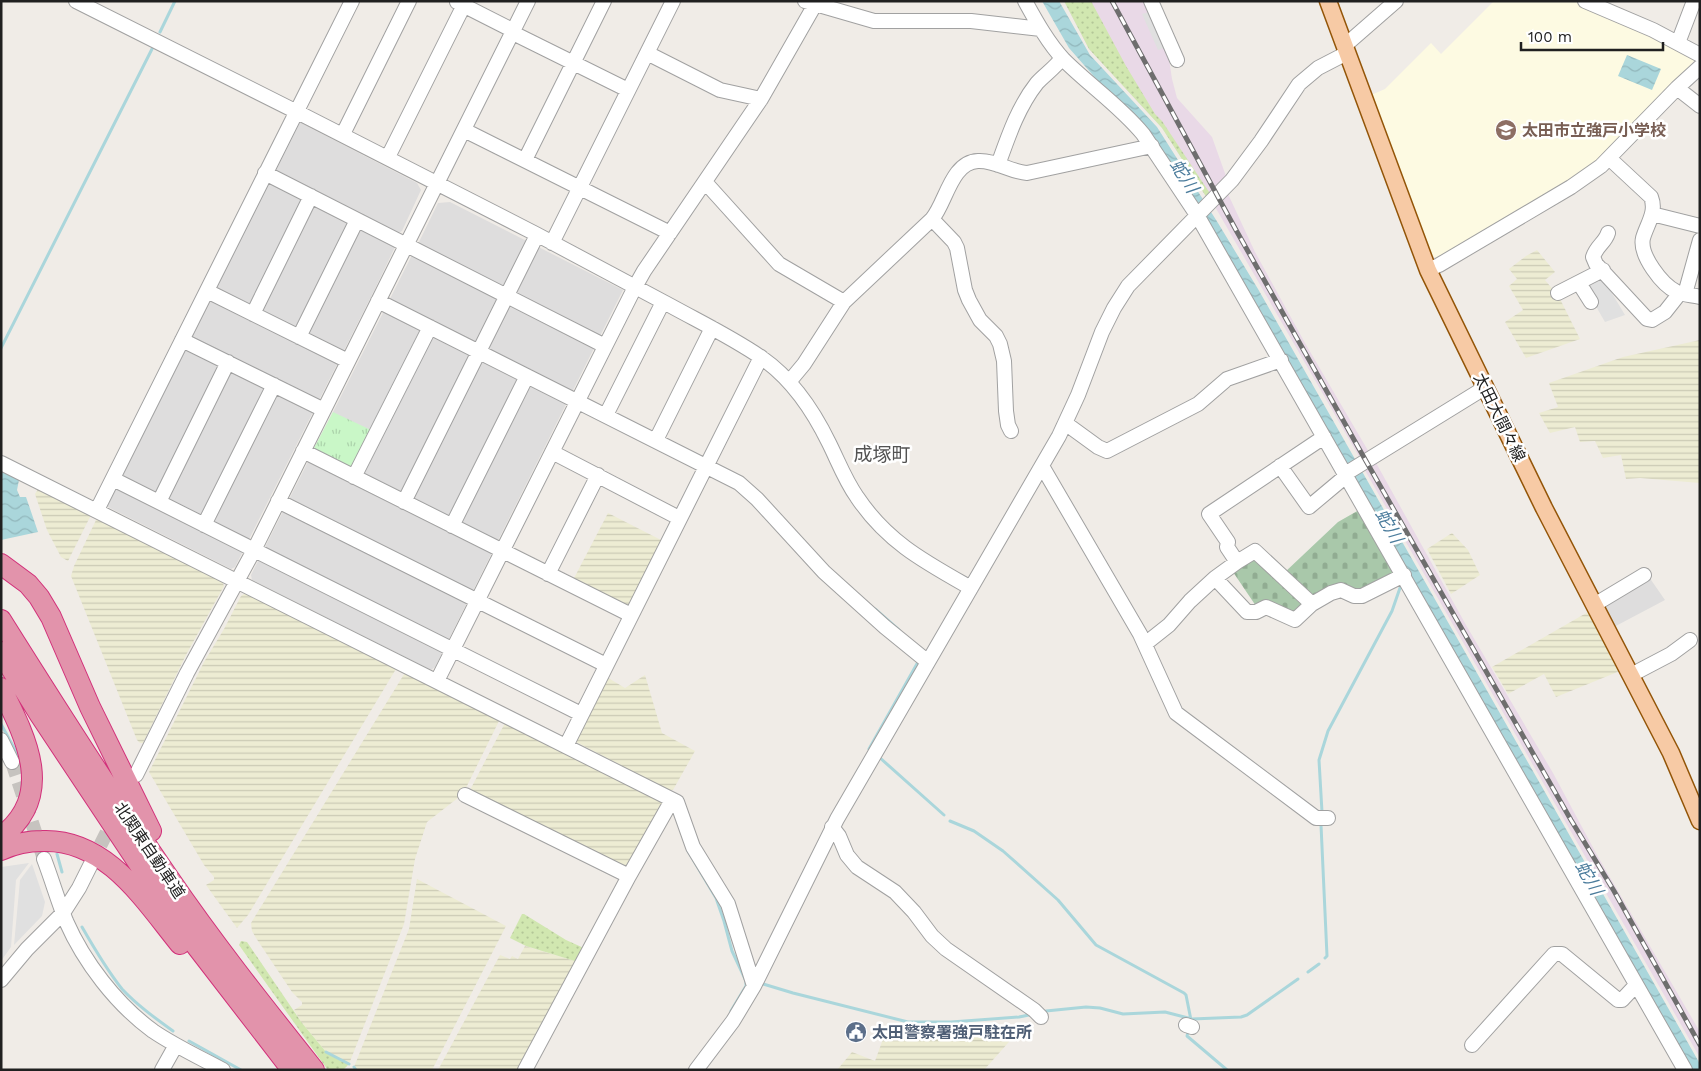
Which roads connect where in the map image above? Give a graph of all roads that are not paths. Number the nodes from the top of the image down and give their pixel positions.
1 (76, 1) edge
2 (352, 1) edge
3 (409, 1) edge
4 (528, 1) edge
5 (604, 1) edge
6 (673, 1) edge
7 (1025, 1) edge
8 (1150, 1) edge
9 (1328, 1) edge
10 (1396, 1) edge
11 (1585, 1) edge
12 (1694, 1) edge
13 (812, 2) edge
14 (460, 3) edge
15 (1041, 29) junction
16 (513, 32) junction
17 (1678, 43) junction
18 (1345, 49) junction
19 (647, 53) junction
20 (1700, 55) edge
21 (1062, 58) junction
22 (1177, 60) dead end
23 (573, 63) junction
24 (1700, 67) edge
25 (1677, 88) junction
26 (628, 90) junction
27 (761, 99) junction
28 (1700, 106) edge
29 (296, 111) junction
30 (464, 130) junction
31 (343, 134) junction
32 (1152, 146) junction
33 (388, 157) junction
34 (1609, 158) junction
35 (524, 160) junction
36 (998, 165) junction
37 (266, 173) junction
38 (705, 182) junction
39 (438, 183) junction
40 (579, 188) junction
41 (311, 196) junction
42 (1198, 214) junction
43 (1652, 214) junction
44 (932, 219) junction
45 (357, 220) junction
46 (1700, 226) edge
47 (670, 233) junction
48 (1608, 233) dead end
49 (537, 235) junction
50 (1700, 240) edge
51 (552, 242) junction
52 (406, 245) junction
53 (1428, 270) junction
54 (1604, 270) junction
55 (1579, 283) junction
56 (635, 287) junction
57 (208, 291) junction
58 (1682, 293) junction
59 (1558, 294) dead end
60 (506, 296) junction
61 (1700, 297) edge
62 (378, 301) junction
63 (663, 302) junction
64 (844, 302) junction
65 (1591, 302) dead end
66 (253, 314) junction
67 (430, 327) junction
68 (712, 328) junction
69 (299, 337) junction
70 (182, 340) junction
71 (605, 346) junction
72 (479, 352) junction
73 (761, 357) junction
74 (1281, 360) junction
75 (228, 362) junction
76 (348, 362) junction
77 (527, 376) junction
78 (789, 382) junction
79 (274, 385) junction
80 (1486, 388) junction
81 (578, 401) junction
82 (324, 410) junction
83 (606, 416) junction
84 (1065, 423) junction
85 (1011, 431) dead end
86 (1324, 437) junction
87 (656, 440) junction
88 (303, 452) junction
89 (552, 452) junction
90 (1, 463) edge
91 (706, 465) junction
92 (1042, 466) junction
93 (1280, 466) junction
94 (1346, 474) junction
95 (598, 475) junction
96 (354, 477) junction
97 (113, 479) junction
98 (278, 501) junction
99 (159, 502) junction
100 (404, 502) junction
101 (97, 510) junction
102 (679, 518) junction
103 (204, 525) junction
104 (452, 526) junction
105 (254, 550) junction
106 (502, 551) junction
107 (1237, 562) junction
108 (1, 564) edge
109 (548, 574) junction
110 (1644, 575) dead end
111 (1404, 576) junction
112 (1215, 578) junction
113 (237, 581) junction
114 (971, 588) junction
115 (477, 600) junction
116 (1312, 604) junction
117 (1594, 604) junction
118 (630, 615) junction
119 (1, 620) edge
120 (1690, 640) dead end
121 (1145, 644) junction
122 (452, 650) junction
123 (1, 652) edge
124 (928, 662) junction
125 (606, 665) junction
126 (1632, 675) junction
127 (437, 681) junction
128 (1, 688) edge
129 (582, 714) junction
130 (1, 740) edge
131 (566, 746) junction
132 (12, 762) tunnel mouth
133 (136, 775) dead end
134 (465, 795) dead end
135 (672, 800) junction
136 (1328, 818) dead end
137 (1700, 820) edge
138 (832, 827) junction
139 (1, 837) edge
140 (1, 850) edge
141 (44, 859) tunnel mouth
142 (91, 864) tunnel mouth
143 (629, 876) junction
144 (63, 913) junction
145 (219, 947) junction
146 (1, 980) edge
147 (1636, 985) junction
148 (754, 986) junction
149 (1041, 1017) dead end
150 (176, 1045) junction
151 (1472, 1045) dead end
152 (279, 1053) junction
153 (162, 1070) edge
154 (223, 1070) edge
155 (292, 1070) edge
156 (314, 1070) edge
157 (526, 1070) edge
158 (696, 1070) edge
159 (1685, 1070) edge

1 - 29 street
2 - 29 street
3 - 31 street
4 - 16 street
5 - 23 street
6 - 19 street
7 - 15 street
8 - 22 street
9 - 18 main road, 太田大間々線
10 - 18 street
11 - 17 street
12 - 17 street
13 - 15 street
13 - 27 street
14 - 16 street
14 - 33 street
15 - 21 street
16 - 23 street
16 - 30 street
17 - 20 street
18 - 42 street
18 - 53 main road, 太田大間々線
19 - 26 street
19 - 27 street
21 - 32 street
21 - 36 street
23 - 26 street
23 - 35 street
24 - 25 street
25 - 28 street
25 - 34 street
26 - 40 street
27 - 38 street
29 - 31 street
29 - 37 street
30 - 35 street
30 - 39 street
31 - 33 street
32 - 36 street
32 - 42 street
33 - 39 street
34 - 43 street
34 - 53 street
35 - 40 street
36 - 44 street
37 - 41 street
37 - 57 street
38 - 47 street
38 - 64 street
39 - 49 street
39 - 52 street
40 - 47 street
40 - 51 street
41 - 45 street
41 - 66 street
42 - 74 street
42 - 84 street
43 - 46 street
43 - 58 street
44 - 64 street
44 - 85 street
45 - 52 street
45 - 69 street
47 - 56 street
48 - 54 street
49 - 51 street
49 - 60 street
50 - 58 street
51 - 56 street
52 - 60 street
52 - 62 street
53 - 80 main road, 太田大間々線
54 - 55 street
54 - 58 street
55 - 59 street
55 - 65 street
56 - 63 street
56 - 71 street
57 - 66 street
57 - 70 street
58 - 61 street
60 - 71 street
60 - 72 street
62 - 67 street
62 - 76 street
63 - 68 street
63 - 83 street
64 - 78 street
66 - 69 street
67 - 72 street
67 - 96 street
68 - 73 street
68 - 87 street
69 - 76 street
70 - 75 street
70 - 97 street
71 - 81 street
72 - 77 street
72 - 100 street
73 - 78 street
73 - 91 street
74 - 84 street
74 - 86 street
75 - 79 street
75 - 99 street
76 - 82 street
77 - 81 street
77 - 104 street
78 - 114 street
79 - 82 street
79 - 103 street
80 - 94 street
80 - 117 main road, 太田大間々線
81 - 83 street
81 - 89 street
82 - 88 street
83 - 87 street
84 - 92 street
86 - 93 street
86 - 94 street
87 - 91 street
88 - 96 street
88 - 98 street
89 - 95 street
89 - 106 street
90 - 101 street
91 - 102 street
91 - 124 street
92 - 114 street
92 - 121 street
93 - 94 street
93 - 107 street
94 - 111 street
95 - 102 street
95 - 109 street
96 - 100 street
97 - 99 street
97 - 101 street
98 - 105 street
98 - 115 street
99 - 103 street
100 - 104 street
101 - 113 street
102 - 118 street
103 - 105 street
104 - 106 street
105 - 113 street
105 - 122 street
106 - 109 street
106 - 115 street
107 - 112 street
107 - 116 street
108 - 145 highway
109 - 118 street
110 - 117 street
111 - 116 street
111 - 147 street
112 - 116 street
112 - 121 street
113 - 127 street
113 - 133 street
114 - 124 street
115 - 122 street
115 - 125 street
117 - 126 main road, 太田大間々線
118 - 125 street
119 - 145 highway, 北関東自動車道
120 - 126 street
121 - 136 street
122 - 127 street
122 - 129 street
123 - 152 highway, 北関東自動車道
124 - 138 street
125 - 129 street
126 - 137 main road, 太田大間々線
127 - 131 street
128 - 139 highway
129 - 131 street
130 - 132 street
131 - 135 street
134 - 143 street
135 - 143 street
135 - 148 street
138 - 148 street
138 - 149 street
140 - 152 highway
141 - 144 street
142 - 144 street
143 - 157 street
144 - 146 street
144 - 150 street
145 - 156 highway, 北関東自動車道
147 - 151 street
147 - 159 street
148 - 158 street
150 - 153 street
150 - 154 street
152 - 155 highway, 北関東自動車道

